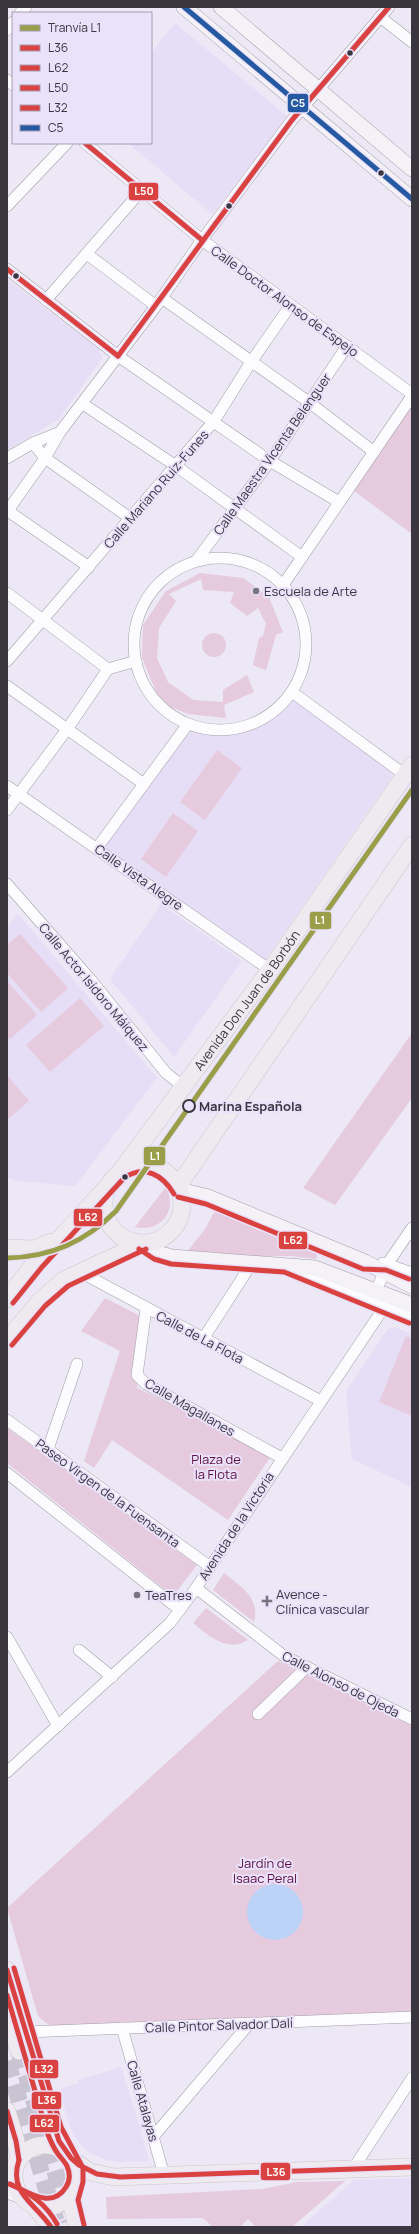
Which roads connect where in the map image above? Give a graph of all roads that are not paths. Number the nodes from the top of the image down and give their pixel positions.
1 (184, 7) edge
2 (221, 7) edge
3 (389, 7) edge
4 (380, 17) junction
5 (412, 42) edge
6 (318, 90) junction
7 (303, 107) junction
8 (66, 144) edge
9 (87, 144) edge
10 (412, 169) edge
11 (142, 191) junction
12 (412, 199) edge
13 (7, 206) edge
14 (202, 240) junction
15 (87, 254) junction
16 (7, 269) edge
17 (46, 300) junction
18 (159, 302) junction
19 (290, 306) junction
20 (347, 346) junction
21 (118, 356) junction
22 (251, 362) junction
23 (412, 395) edge
24 (310, 403) junction
25 (83, 404) junction
26 (214, 421) junction
27 (60, 432) junction
28 (33, 443) junction
29 (374, 452) junction
30 (7, 458) edge
31 (45, 458) junction
32 (270, 461) junction
33 (176, 466) junction
34 (339, 502) junction
35 (234, 508) junction
36 (7, 512) edge
37 (130, 518) junction
38 (302, 557) junction
39 (196, 561) junction
40 (89, 567) junction
41 (283, 585) junction
42 (7, 593) edge
43 (42, 621) junction
44 (7, 661) edge
45 (136, 661) junction
46 (108, 669) junction
47 (7, 686) edge
48 (292, 692) junction
49 (188, 724) junction
50 (68, 728) junction
51 (409, 770) edge
52 (144, 784) junction
53 (7, 786) edge
54 (19, 794) junction
55 (7, 810) edge
56 (412, 845) edge
57 (97, 848) junction
58 (7, 884) edge
59 (270, 970) junction
60 (184, 1087) junction
61 (115, 1177) junction
62 (179, 1188) junction
63 (412, 1228) edge
64 (64, 1234) junction
65 (142, 1243) junction
66 (7, 1248) edge
67 (252, 1263) junction
68 (286, 1265) junction
69 (386, 1268) junction
70 (80, 1272) junction
71 (412, 1273) edge
72 (412, 1286) edge
73 (376, 1291) junction
74 (7, 1299) edge
75 (412, 1305) edge
76 (385, 1306) junction
77 (146, 1309) junction
78 (412, 1317) edge
79 (203, 1339) junction
80 (7, 1340) edge
81 (77, 1364) dead end
82 (321, 1401) junction
83 (7, 1420) edge
84 (48, 1449) junction
85 (282, 1458) junction
86 (7, 1473) edge
87 (209, 1566) junction
88 (196, 1588) junction
89 (180, 1610) junction
90 (7, 1637) edge
91 (79, 1650) dead end
92 (307, 1667) junction
93 (112, 1677) junction
94 (258, 1714) dead end
95 (412, 1719) edge
96 (58, 1726) junction
97 (7, 1772) edge
98 (7, 1970) edge
99 (7, 2012) edge
100 (412, 2017) edge
101 (249, 2024) junction
102 (122, 2028) junction
103 (26, 2032) junction
104 (19, 2051) tunnel mouth
105 (412, 2078) edge
106 (7, 2111) edge
107 (153, 2137) junction
108 (68, 2156) junction
109 (14, 2165) edge
110 (412, 2167) edge
111 (353, 2169) junction
112 (164, 2175) junction
113 (72, 2191) junction
114 (7, 2192) edge
115 (28, 2201) junction
116 (51, 2227) edge
117 (77, 2227) edge

1 - 7 main road
2 - 6 main road
3 - 4 street
4 - 5 street
4 - 6 street
6 - 7 street
6 - 10 main road
7 - 12 main road
7 - 14 street
8 - 13 street
9 - 11 street, Calle Doctor Alonso de Espejo
11 - 14 street, Calle Doctor Alonso de Espejo
11 - 15 street
14 - 18 street
14 - 19 street, Calle Doctor Alonso de Espejo
15 - 17 street
15 - 18 street
16 - 17 street
17 - 21 street
18 - 21 street
18 - 22 street
19 - 20 street, Calle Doctor Alonso de Espejo
19 - 22 street, Calle Mariano Ruiz-Funes
20 - 23 street, Calle Doctor Alonso de Espejo
20 - 24 street, Calle Maestra Vicenta Belenguer
21 - 25 street
21 - 26 street
22 - 24 street
22 - 26 street, Calle Mariano Ruiz-Funes
23 - 29 street
24 - 29 street
24 - 32 street, Calle Maestra Vicenta Belenguer
25 - 27 street
25 - 33 street
26 - 32 street
26 - 33 street, Calle Mariano Ruiz-Funes
27 - 28 street
27 - 31 street
28 - 30 street
28 - 31 street
29 - 34 street
31 - 36 street
31 - 37 street
32 - 34 street
32 - 35 street, Calle Maestra Vicenta Belenguer
33 - 35 street
33 - 37 street, Calle Mariano Ruiz-Funes
34 - 38 street
35 - 38 street
35 - 39 street, Calle Maestra Vicenta Belenguer
36 - 40 street
37 - 40 street, Calle Mariano Ruiz-Funes
38 - 41 street
39 - 41 street
39 - 45 street
40 - 43 street, Calle Mariano Ruiz-Funes
41 - 48 street
42 - 43 street
43 - 44 street, Calle Mariano Ruiz-Funes
43 - 46 street
45 - 46 street
45 - 49 street
46 - 50 street
47 - 50 street
48 - 49 street
48 - 51 street
49 - 52 street
50 - 52 street
50 - 54 street
51 - 59 main road, Avenida Don Juan de Borbón
52 - 57 street
53 - 54 street, Calle Vista Alegre
54 - 55 street
54 - 57 street, Calle Vista Alegre
56 - 62 main road
57 - 59 street, Calle Vista Alegre
58 - 60 street, Calle Actor Isidoro Máiquez
59 - 60 main road, Avenida Don Juan de Borbón
60 - 61 main road, Avenida Don Juan de Borbón
61 - 62 main road
61 - 64 main road, Avenida Don Juan de Borbón
61 - 65 main road
62 - 65 main road
62 - 69 main road
63 - 69 street
64 - 66 main road
64 - 74 main road, Avenida Don Juan de Borbón
65 - 67 main road
65 - 70 main road
67 - 68 main road
67 - 79 street
68 - 73 main road
68 - 76 street
69 - 71 street
69 - 72 main road
69 - 73 street
70 - 77 street, Calle de La Flota
70 - 80 main road
73 - 75 main road
76 - 78 street
76 - 82 street, Avenida de la Victoria
77 - 79 street, Calle de La Flota
77 - 85 street, Calle Magallanes
79 - 82 street, Calle de La Flota
81 - 84 street
82 - 85 street, Avenida de la Victoria
83 - 84 street, Paseo Virgen de la Fuensanta
84 - 87 street, Paseo Virgen de la Fuensanta
85 - 87 street, Avenida de la Victoria
86 - 89 street
87 - 88 street, Avenida de la Victoria
88 - 89 street, Avenida de la Victoria
88 - 92 street, Calle Alonso de Ojeda
89 - 93 street, Avenida de la Victoria
90 - 96 street
91 - 93 street
92 - 94 street
92 - 95 street, Calle Alonso de Ojeda
93 - 96 street, Avenida de la Victoria
96 - 97 street, Avenida de la Victoria
98 - 103 main road
99 - 104 main road
100 - 101 street, Calle Pintor Salvador Dalí
101 - 102 street, Calle Pintor Salvador Dalí
101 - 107 street
102 - 103 street, Calle Pintor Salvador Dalí
102 - 107 street, Calle Atalayas
103 - 108 main road
105 - 111 street
106 - 109 main road
107 - 112 street, Calle Atalayas
108 - 109 main road
108 - 112 main road
108 - 113 main road
109 - 115 main road
110 - 111 main road
111 - 112 main road
113 - 115 main road
113 - 117 main road
114 - 115 main road
115 - 116 main road

